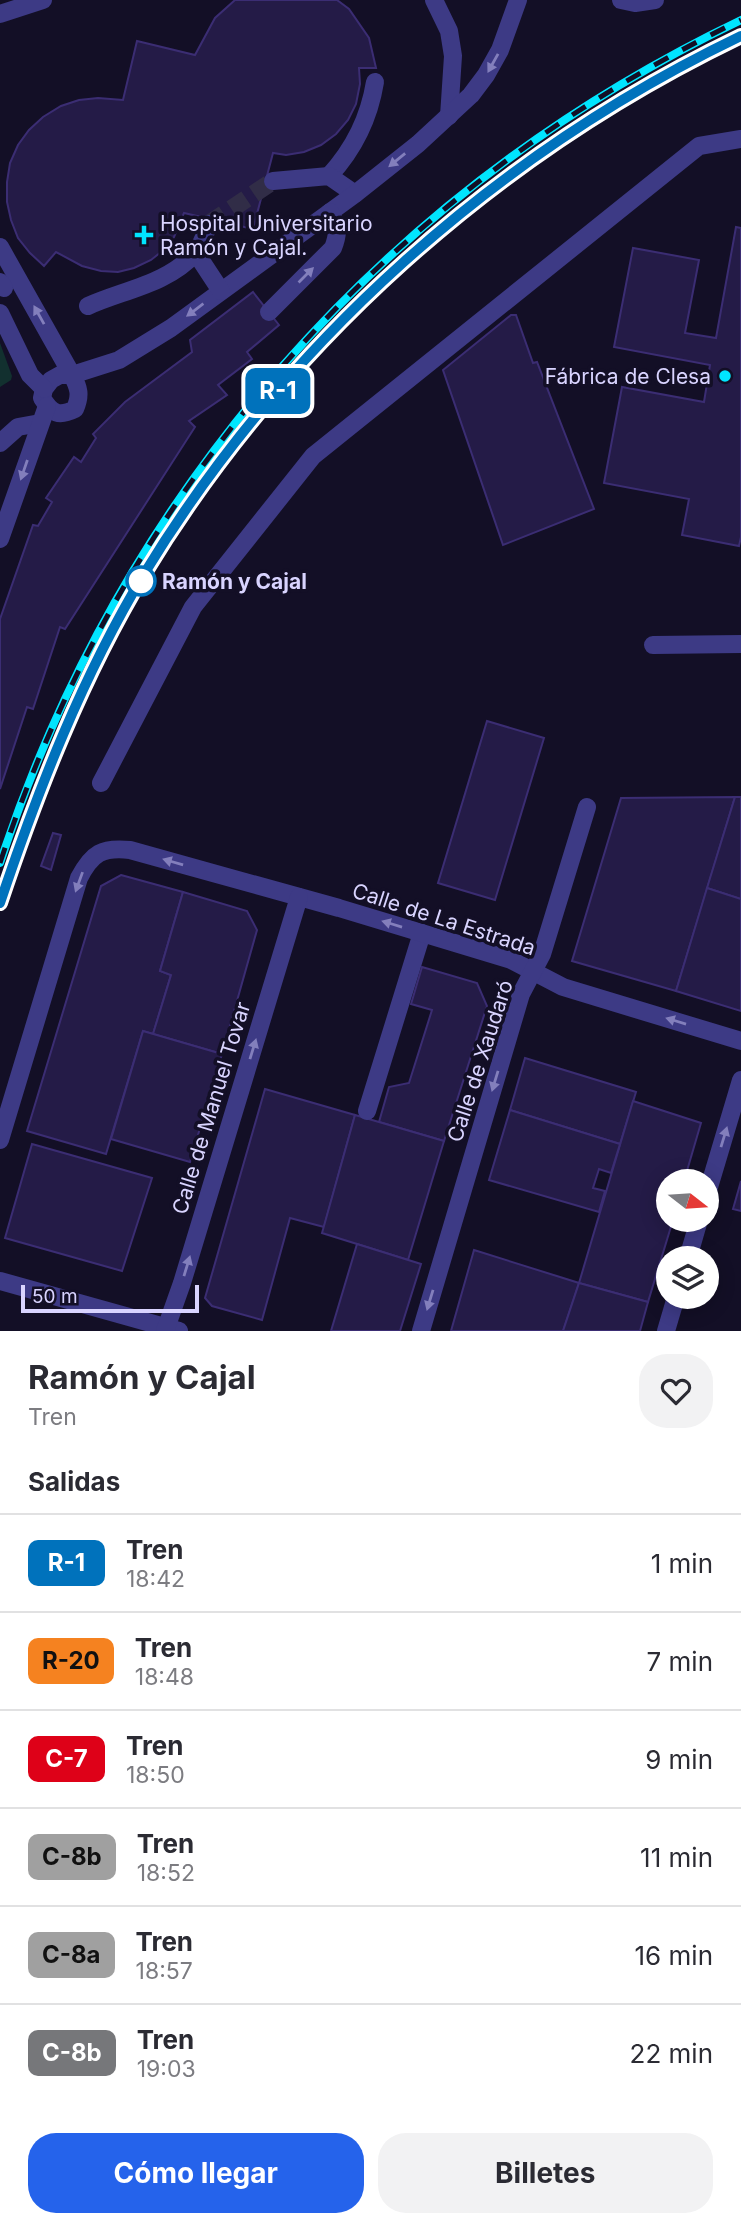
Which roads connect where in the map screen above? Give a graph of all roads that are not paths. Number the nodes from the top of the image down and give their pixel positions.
1 (43, 0) edge
2 (434, 0) edge
3 (518, 0) edge
4 (621, 0) edge
5 (655, 0) edge
6 (0, 13) edge
7 (375, 82) dead end
8 (449, 116) junction
9 (741, 139) edge
10 (329, 176) junction
11 (273, 181) tunnel mouth
12 (355, 194) junction
13 (330, 212) junction
14 (209, 224) tunnel mouth
15 (0, 247) edge
16 (196, 253) junction
17 (220, 291) junction
18 (88, 306) dead end
19 (269, 312) dead end
20 (0, 313) edge
21 (72, 375) junction
22 (46, 397) junction
23 (40, 423) junction
24 (0, 443) edge
25 (0, 539) edge
26 (741, 644) edge
27 (653, 645) dead end
28 (101, 783) dead end
29 (587, 807) dead end
30 (299, 897) junction
31 (422, 933) junction
32 (534, 971) junction
33 (741, 1041) edge
34 (741, 1080) edge
35 (367, 1111) dead end
36 (0, 1140) edge
37 (714, 1169) edge
38 (0, 1281) edge
39 (672, 1309) edge
40 (170, 1330) edge
41 (421, 1331) edge
42 (666, 1331) edge

1 - 6 street
2 - 8 street
3 -> 8 street
4 - 5 street
7 - 10 street
8 -> 12 street
9 - 28 street
10 - 11 street
10 - 12 street
12 - 13 street
13 - 17 street
19 -> 13 street
14 - 16 street
21 -> 15 street
16 - 17 street
16 - 18 street
17 -> 21 street
20 - 22 street
21 - 22 street
21 - 22 street
22 - 23 street
23 - 24 street
23 -> 25 street
26 - 27 street
29 - 32 street, Calle de Xaudaró
31 -> 30 street, Calle de La Estrada
30 -> 36 street, Calle de La Estrada
40 -> 30 street, Calle de Manuel Tovar
31 - 32 street, Calle de La Estrada
31 - 35 street
33 -> 32 street, Calle de La Estrada
32 -> 41 street, Calle de Xaudaró
37 -> 34 street
38 - 40 street
39 - 42 street

